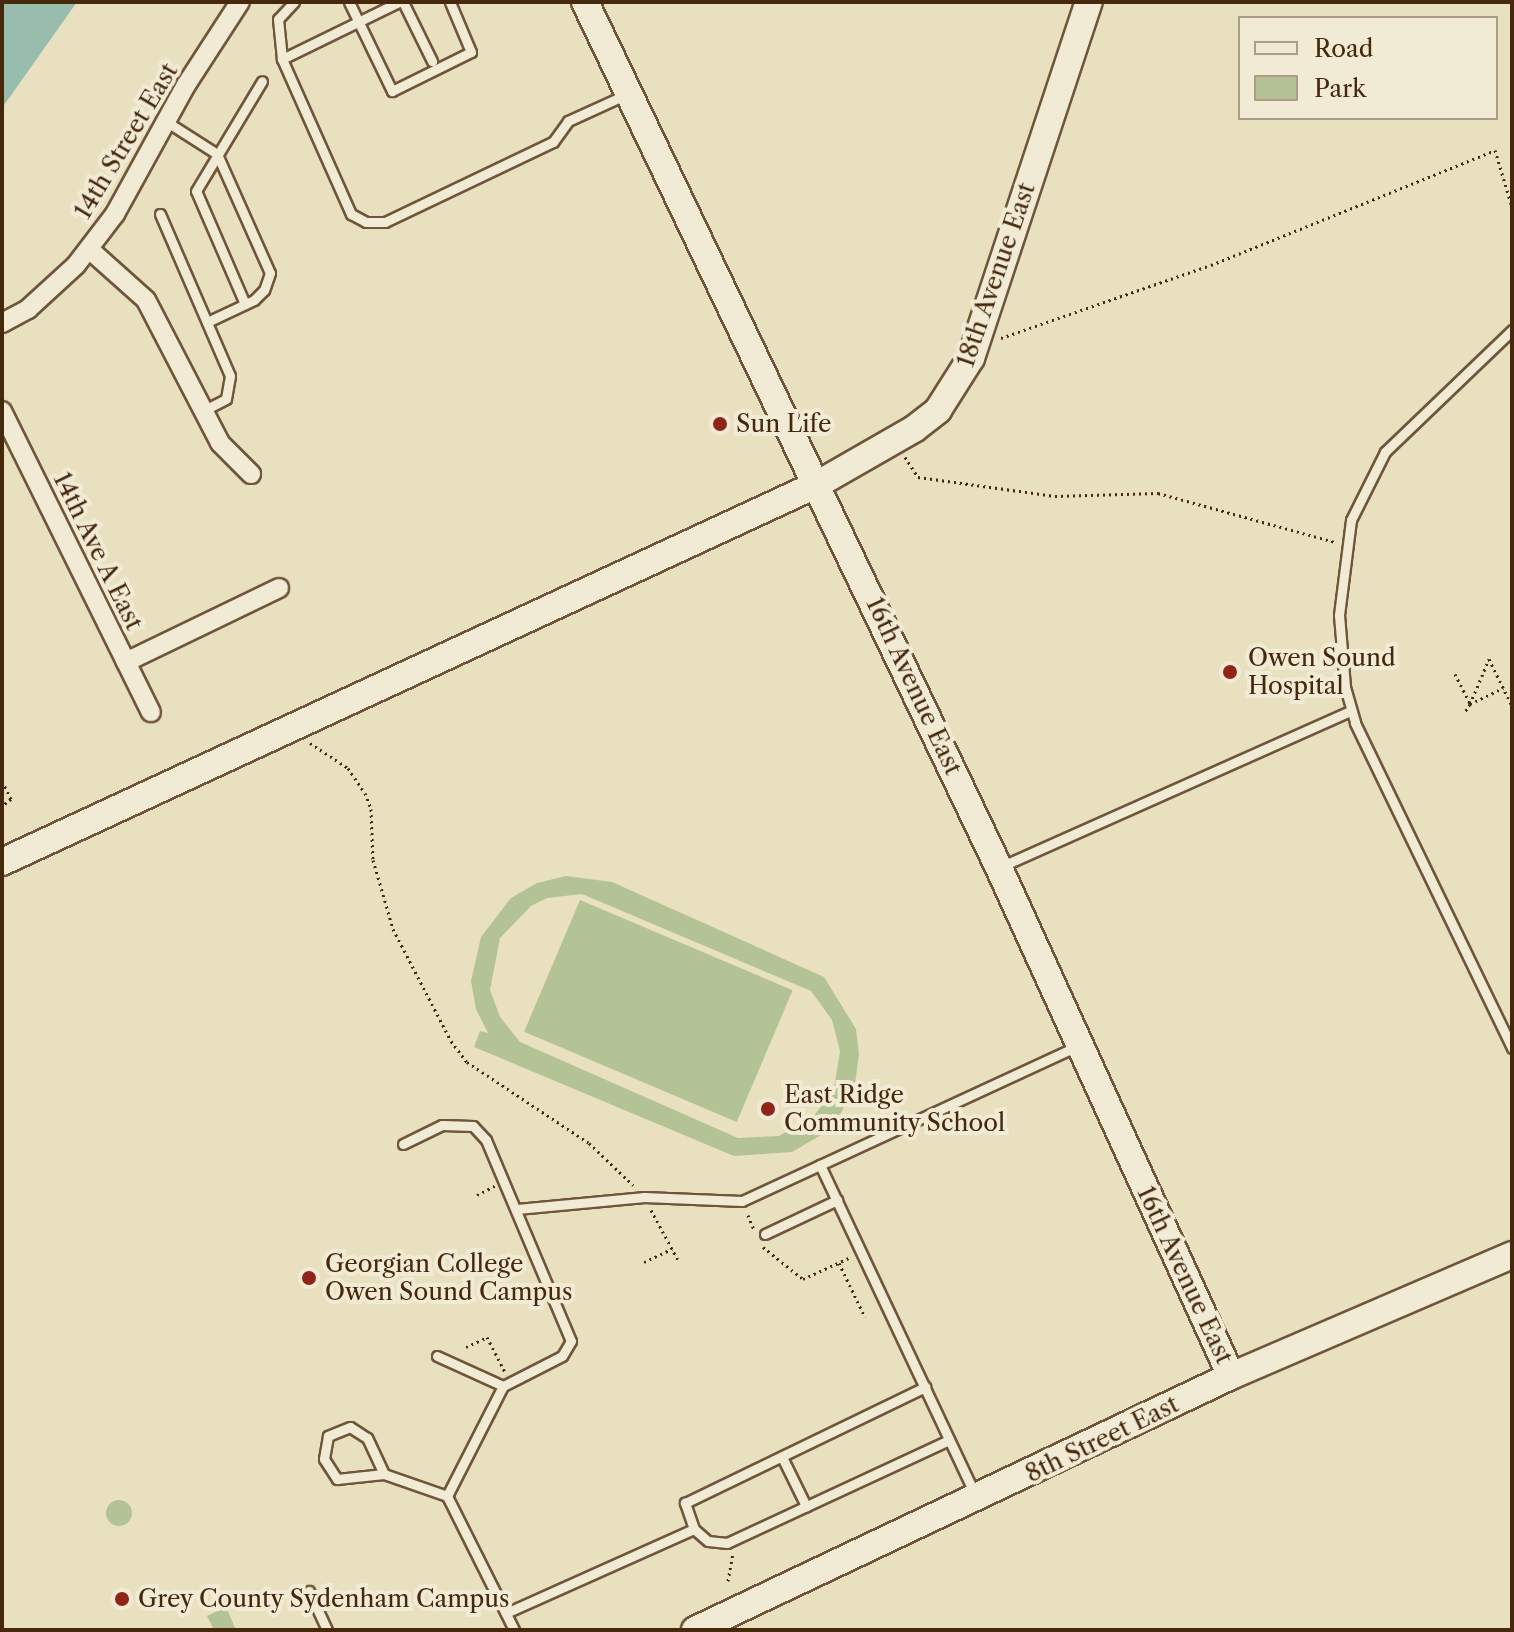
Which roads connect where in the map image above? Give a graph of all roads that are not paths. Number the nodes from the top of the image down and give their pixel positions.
1 (240, 2) edge
2 (294, 2) edge
3 (349, 2) edge
4 (401, 2) edge
5 (450, 2) edge
6 (585, 2) edge
7 (1089, 2) edge
8 (358, 23) junction
9 (282, 59) junction
10 (432, 61) dead end
11 (262, 81) dead end
12 (629, 93) junction
13 (167, 122) junction
14 (217, 154) junction
15 (160, 214) dead end
16 (89, 249) junction
17 (245, 304) junction
18 (207, 322) junction
19 (2, 323) edge
20 (1512, 330) edge
21 (2, 411) edge
22 (202, 411) junction
23 (251, 474) dead end
24 (818, 484) junction
25 (279, 588) dead end
26 (126, 662) junction
27 (1351, 711) junction
28 (151, 712) dead end
29 (2, 862) edge
30 (999, 868) junction
31 (1080, 1045) junction
32 (1512, 1048) edge
33 (403, 1144) dead end
34 (820, 1165) junction
35 (837, 1200) junction
36 (517, 1209) junction
37 (765, 1234) dead end
38 (1512, 1255) edge
39 (437, 1356) dead end
40 (1231, 1376) junction
41 (507, 1384) junction
42 (925, 1387) junction
43 (949, 1440) junction
44 (782, 1457) junction
45 (384, 1474) junction
46 (447, 1496) junction
47 (978, 1499) junction
48 (806, 1506) junction
49 (694, 1529) junction
50 (309, 1591) dead end
51 (506, 1613) junction
52 (327, 1630) edge
53 (514, 1630) edge
54 (695, 1630) edge

1 - 13 street, 14th Street East
2 - 9 lane
3 - 8 lane
4 - 8 lane
4 - 10 lane
5 - 8 lane
6 - 12 street, 16th Avenue East
7 - 24 street, 18th Avenue East
8 - 9 lane
9 - 12 lane
11 - 14 lane
12 - 24 street, 16th Avenue East
13 - 14 lane
13 - 16 street, 14th Street East
14 - 17 lane
14 - 17 lane
15 - 18 lane
16 - 19 street, 14th Street East
16 - 22 street
17 - 18 lane
18 - 22 lane
20 - 27 lane
21 - 26 street, 14th Ave A East
22 - 23 street
24 - 29 street, 18th Avenue East
24 - 30 street, 16th Avenue East
25 - 26 street
26 - 28 street, 14th Ave A East
27 - 30 lane
27 - 32 lane
30 - 31 street, 16th Avenue East
31 - 34 lane
31 - 40 street, 16th Avenue East
33 - 36 lane
34 - 35 lane
34 - 36 lane
35 - 37 lane
35 - 42 lane
36 - 41 lane
38 - 40 street, 8th Street East
39 - 41 lane
40 - 47 street, 8th Street East
41 - 46 lane
42 - 43 lane
42 - 44 lane
43 - 47 lane
43 - 48 lane
44 - 48 lane
44 - 49 lane
45 - 45 lane
45 - 46 lane
46 - 51 lane
47 - 54 street, 8th Street East
48 - 49 lane
49 - 51 lane
50 - 52 lane
51 - 53 lane

